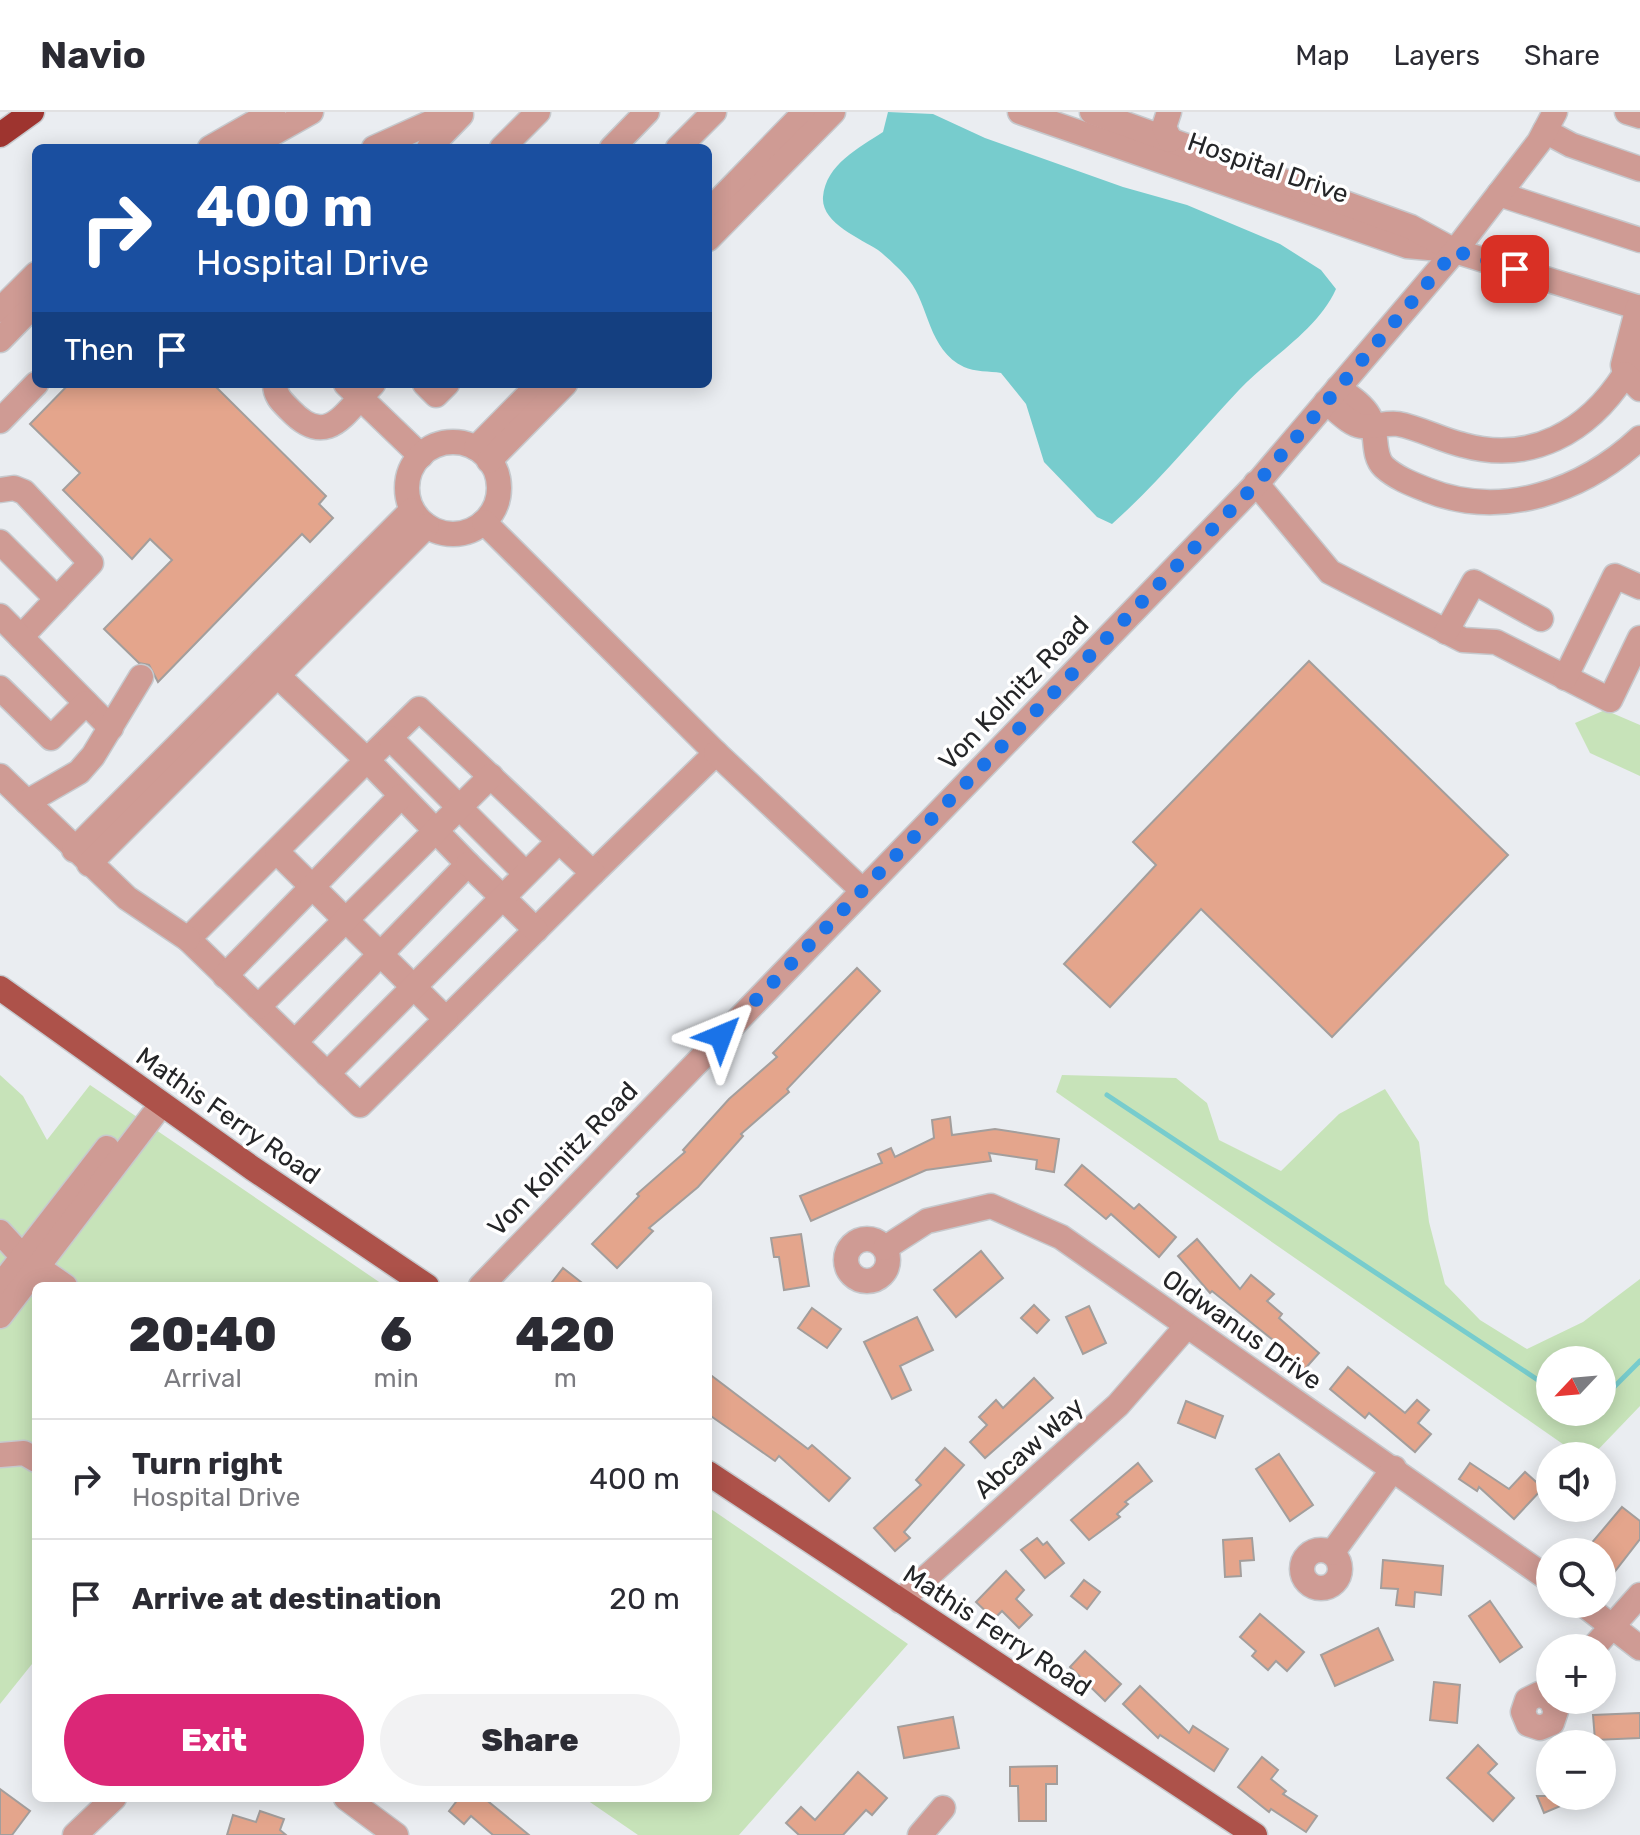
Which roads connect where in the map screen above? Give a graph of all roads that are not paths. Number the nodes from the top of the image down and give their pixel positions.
1 (32, 112) edge
2 (273, 112) edge
3 (311, 112) edge
4 (454, 112) edge
5 (464, 112) edge
6 (538, 112) edge
7 (647, 112) edge
8 (714, 112) edge
9 (833, 112) edge
10 (1020, 112) edge
11 (1092, 112) edge
12 (1169, 112) edge
13 (1627, 112) edge
14 (1640, 116) edge
15 (804, 118) edge
16 (1143, 120) edge
17 (1550, 122) edge
18 (0, 135) edge
19 (1170, 140) junction
20 (217, 144) edge
21 (254, 144) edge
22 (383, 144) edge
23 (433, 144) edge
24 (506, 144) edge
25 (616, 144) edge
26 (682, 144) edge
27 (1640, 169) edge
28 (1499, 194) junction
29 (712, 208) edge
30 (712, 234) edge
31 (1640, 240) edge
32 (1455, 251) junction
33 (32, 287) edge
34 (32, 289) edge
35 (1639, 308) edge
36 (0, 310) edge
37 (0, 340) edge
38 (1640, 354) edge
39 (1632, 382) edge
40 (32, 388) edge
41 (276, 388) edge
42 (360, 388) edge
43 (536, 388) edge
44 (560, 388) edge
45 (1332, 395) junction
46 (0, 421) edge
47 (1374, 425) junction
48 (1640, 438) edge
49 (482, 454) junction
50 (421, 456) junction
51 (1256, 483) junction
52 (0, 490) edge
53 (419, 518) junction
54 (484, 522) junction
55 (0, 542) edge
56 (1640, 587) edge
57 (57, 599) junction
58 (0, 616) edge
59 (1541, 619) dead end
60 (1446, 632) junction
61 (21, 637) junction
62 (1640, 638) edge
63 (269, 668) junction
64 (141, 677) dead end
65 (1565, 678) junction
66 (0, 688) edge
67 (86, 703) junction
68 (111, 728) junction
69 (390, 738) junction
70 (716, 753) junction
71 (367, 760) junction
72 (0, 776) edge
73 (491, 776) junction
74 (401, 796) junction
75 (27, 802) junction
76 (458, 807) junction
77 (434, 829) junction
78 (559, 841) junction
79 (277, 852) junction
80 (82, 857) junction
81 (468, 864) junction
82 (525, 873) junction
83 (593, 873) junction
84 (312, 886) junction
85 (862, 890) junction
86 (501, 896) junction
87 (346, 919) junction
88 (536, 930) junction
89 (188, 939) junction
90 (382, 953) junction
91 (225, 976) junction
92 (414, 985) junction
93 (0, 988) edge
94 (258, 1007) junction
95 (446, 1019) junction
96 (295, 1042) junction
97 (327, 1074) junction
98 (154, 1100) junction
99 (0, 1232) edge
100 (885, 1248) dead end
101 (30, 1262) junction
102 (59, 1282) edge
103 (421, 1282) edge
104 (485, 1282) edge
105 (0, 1286) edge
106 (0, 1316) edge
107 (1186, 1327) junction
108 (0, 1455) edge
109 (32, 1458) edge
110 (1394, 1468) junction
111 (712, 1476) edge
112 (1332, 1553) dead end
113 (1536, 1570) edge
114 (1640, 1595) edge
115 (900, 1601) junction
116 (1603, 1618) edge
117 (1613, 1625) junction
118 (1605, 1634) edge
119 (1640, 1648) edge
120 (110, 1802) edge
121 (351, 1802) edge
122 (943, 1808) dead end
123 (75, 1835) edge
124 (396, 1835) edge
125 (920, 1835) edge
126 (1255, 1835) edge

1 - 18 highway
2 - 20 street
3 - 21 street
4 - 22 street
5 - 23 street
6 - 24 street
7 - 25 street
8 - 26 street
9 - 15 street
10 - 32 street, Hospital Drive
11 - 16 street, Hospital Drive
12 - 19 street
13 - 14 street
15 - 29 street
15 - 30 street
16 - 19 street, Hospital Drive
17 - 27 street
17 - 28 street, Von Kolnitz Road
19 - 32 street, Hospital Drive
28 - 31 street
28 - 32 street, Von Kolnitz Road
32 - 35 street, Hospital Drive
32 - 45 street, Von Kolnitz Road
33 - 36 street
34 - 37 street
35 - 39 street
38 - 39 street
39 - 47 street
40 - 46 street
41 - 42 street
42 - 50 street
43 - 49 street
44 - 49 street
45 - 47 street
45 - 51 street, Von Kolnitz Road
47 - 48 street
49 - 50 street
49 - 54 street
50 - 53 street
51 - 60 street
51 - 85 street, Von Kolnitz Road
52 - 57 street
53 - 54 street
53 - 63 street
54 - 70 street
55 - 57 street
56 - 65 street
57 - 61 street
58 - 61 street
59 - 60 street
60 - 65 street
61 - 67 street
62 - 65 street
63 - 71 street
63 - 80 street
64 - 68 street
66 - 67 street
67 - 68 street
68 - 75 street
69 - 71 street
69 - 73 street
69 - 76 street
70 - 83 street
70 - 85 street
71 - 74 street
71 - 79 street
72 - 75 street
73 - 76 street
73 - 78 street
74 - 77 street
74 - 84 street
75 - 80 street
76 - 77 street
76 - 82 street
77 - 81 street
77 - 87 street
78 - 82 street
78 - 83 street
79 - 84 street
79 - 89 street
80 - 89 street
81 - 86 street
81 - 90 street
82 - 86 street
83 - 88 street
84 - 87 street
84 - 91 street
85 - 104 street, Von Kolnitz Road
86 - 88 street
86 - 92 street
87 - 90 street
87 - 94 street
88 - 95 street
89 - 91 street
90 - 92 street
90 - 96 street
91 - 94 street
92 - 95 street
92 - 97 street
93 - 98 main road, Mathis Ferry Road
94 - 96 street
95 - 97 street
96 - 97 street
98 - 101 street
98 - 103 main road, Mathis Ferry Road
99 - 101 street
100 - 107 street, Oldwanus Drive
101 - 102 street
101 - 105 street
101 - 106 street
107 - 110 street, Oldwanus Drive
107 - 115 street, Abcaw Way
108 - 109 street
110 - 112 street
110 - 113 street, Oldwanus Drive
111 - 115 main road, Mathis Ferry Road
114 - 117 street
115 - 126 main road, Mathis Ferry Road
116 - 117 street
117 - 118 street
117 - 119 street
120 - 123 street
121 - 124 street
122 - 125 street

